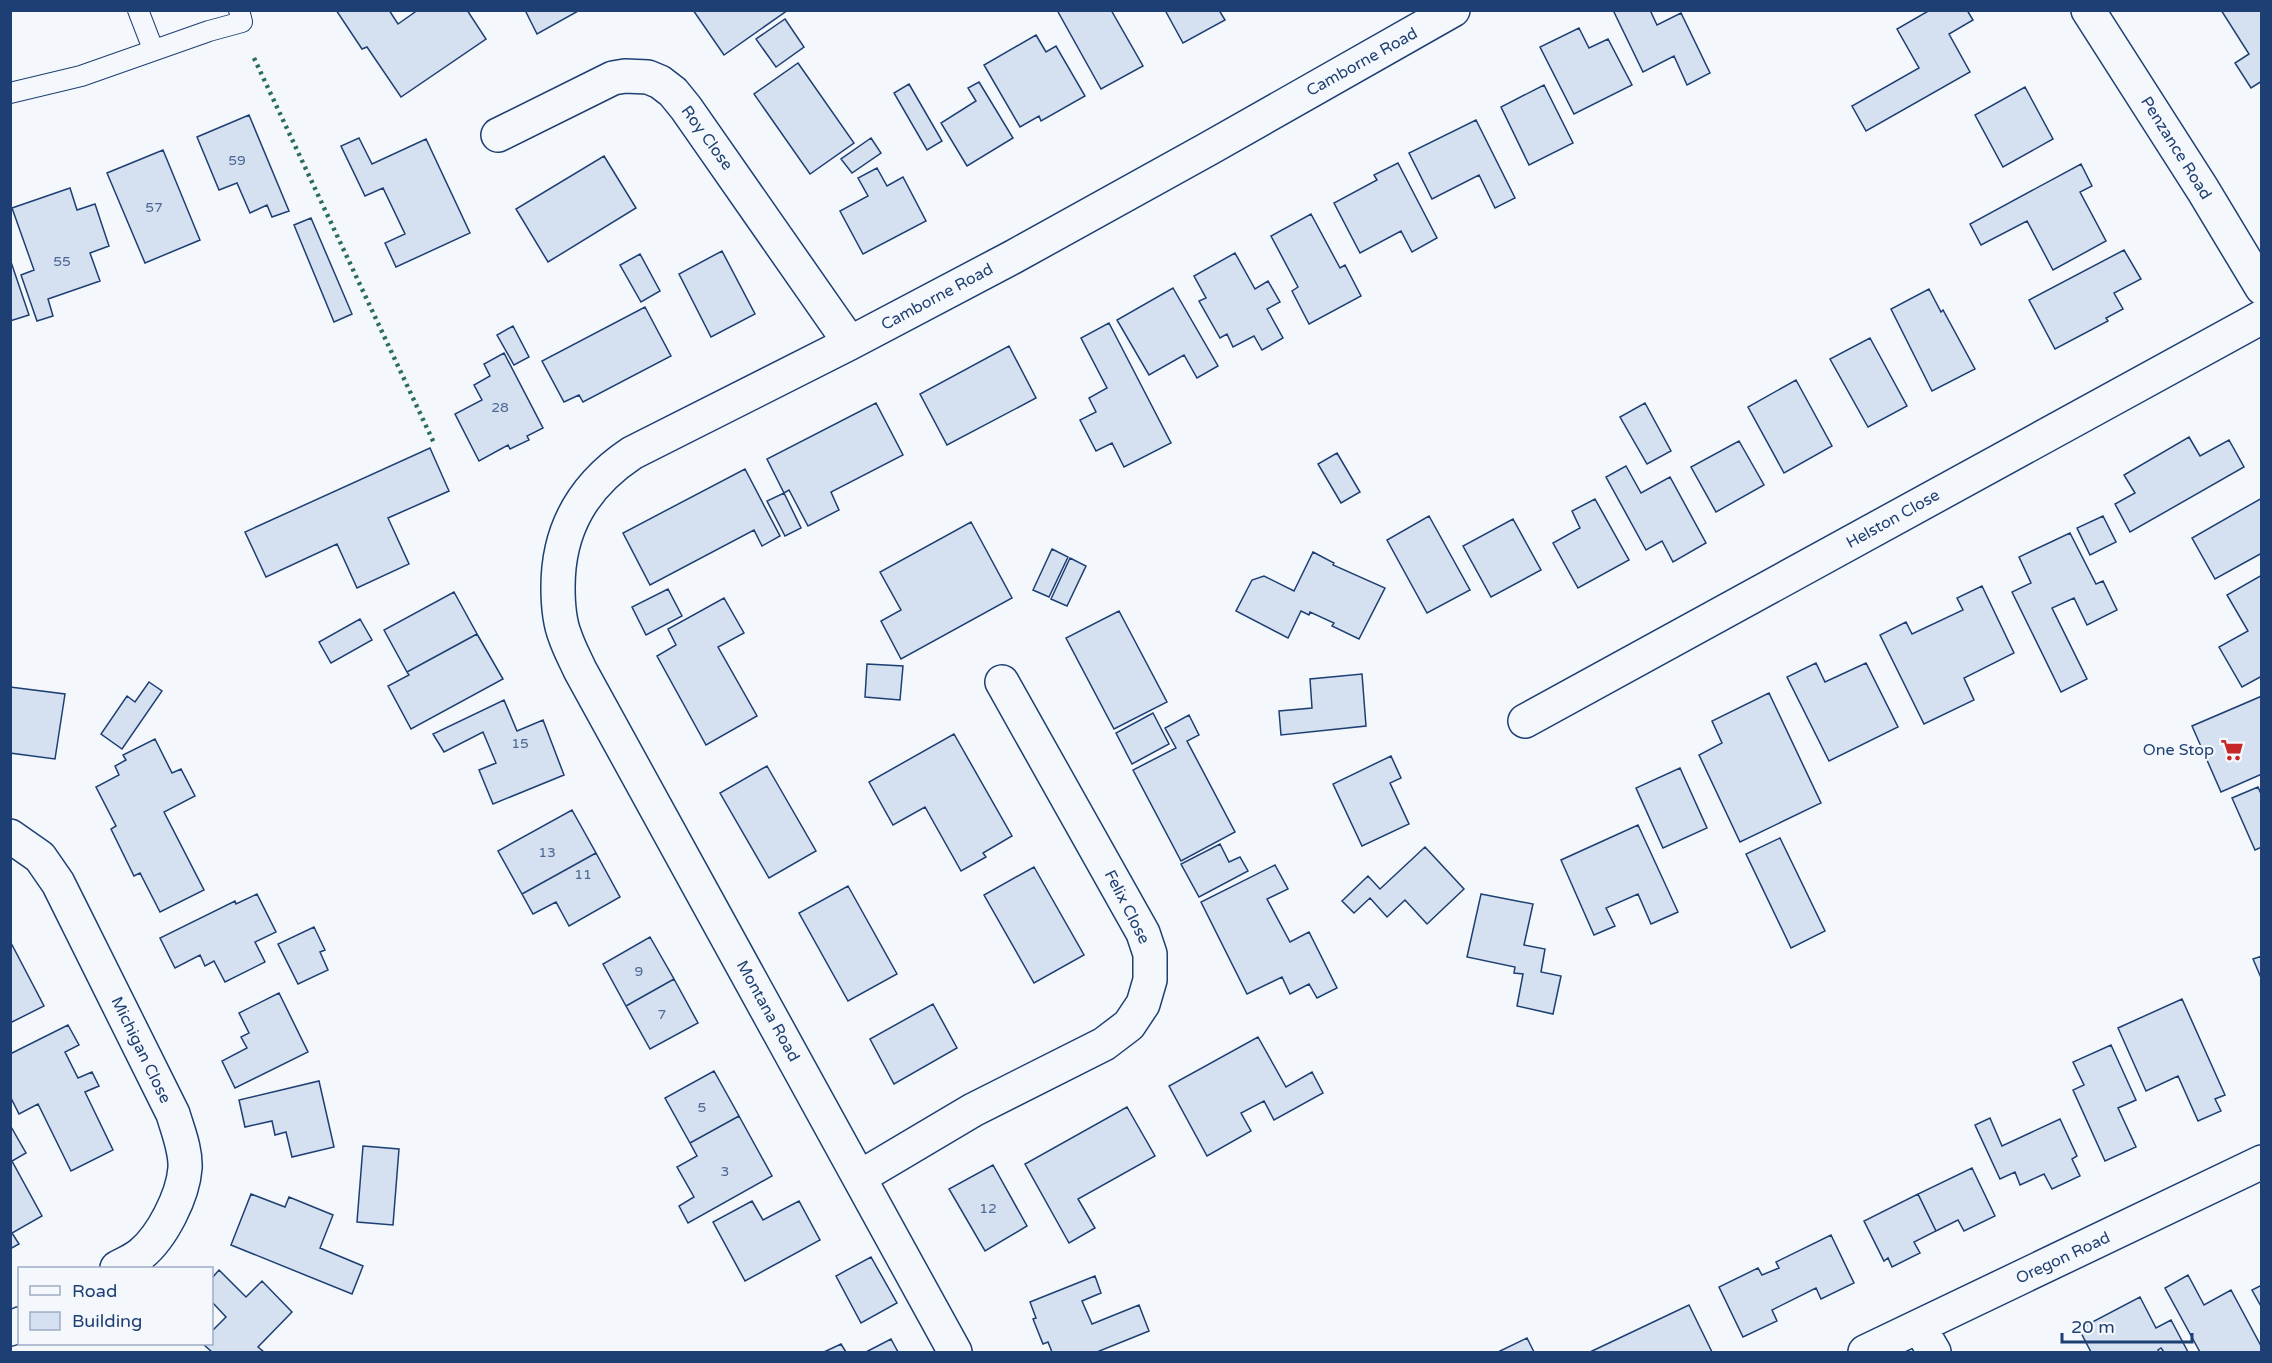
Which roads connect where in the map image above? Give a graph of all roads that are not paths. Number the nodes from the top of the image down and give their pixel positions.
1 (138, 10) edge
2 (239, 10) edge
3 (1453, 10) edge
4 (2088, 10) edge
5 (153, 49) junction
6 (10, 93) edge
7 (498, 135) dead end
8 (2262, 288) edge
9 (2262, 317) edge
10 (850, 343) junction
11 (580, 670) joint
12 (1002, 682) dead end
13 (1525, 721) dead end
14 (10, 836) edge
15 (2262, 1162) edge
16 (860, 1177) junction
17 (120, 1267) edge
18 (1926, 1340) edge
19 (954, 1353) edge
20 (1865, 1353) edge

1 - 5 lane
2 - 5 lane
3 - 10 street, Camborne Road
4 - 8 street, Penzance Road
5 - 6 lane
7 - 10 street, Roy Close
9 - 13 street, Helston Close
10 - 11 street, Camborne Road
11 - 16 street, Montana Road
12 - 16 street, Felix Close
14 - 17 street, Michigan Close
15 - 18 street, Oregon Road
16 - 19 street, Montana Road
18 - 20 street, Oregon Road

